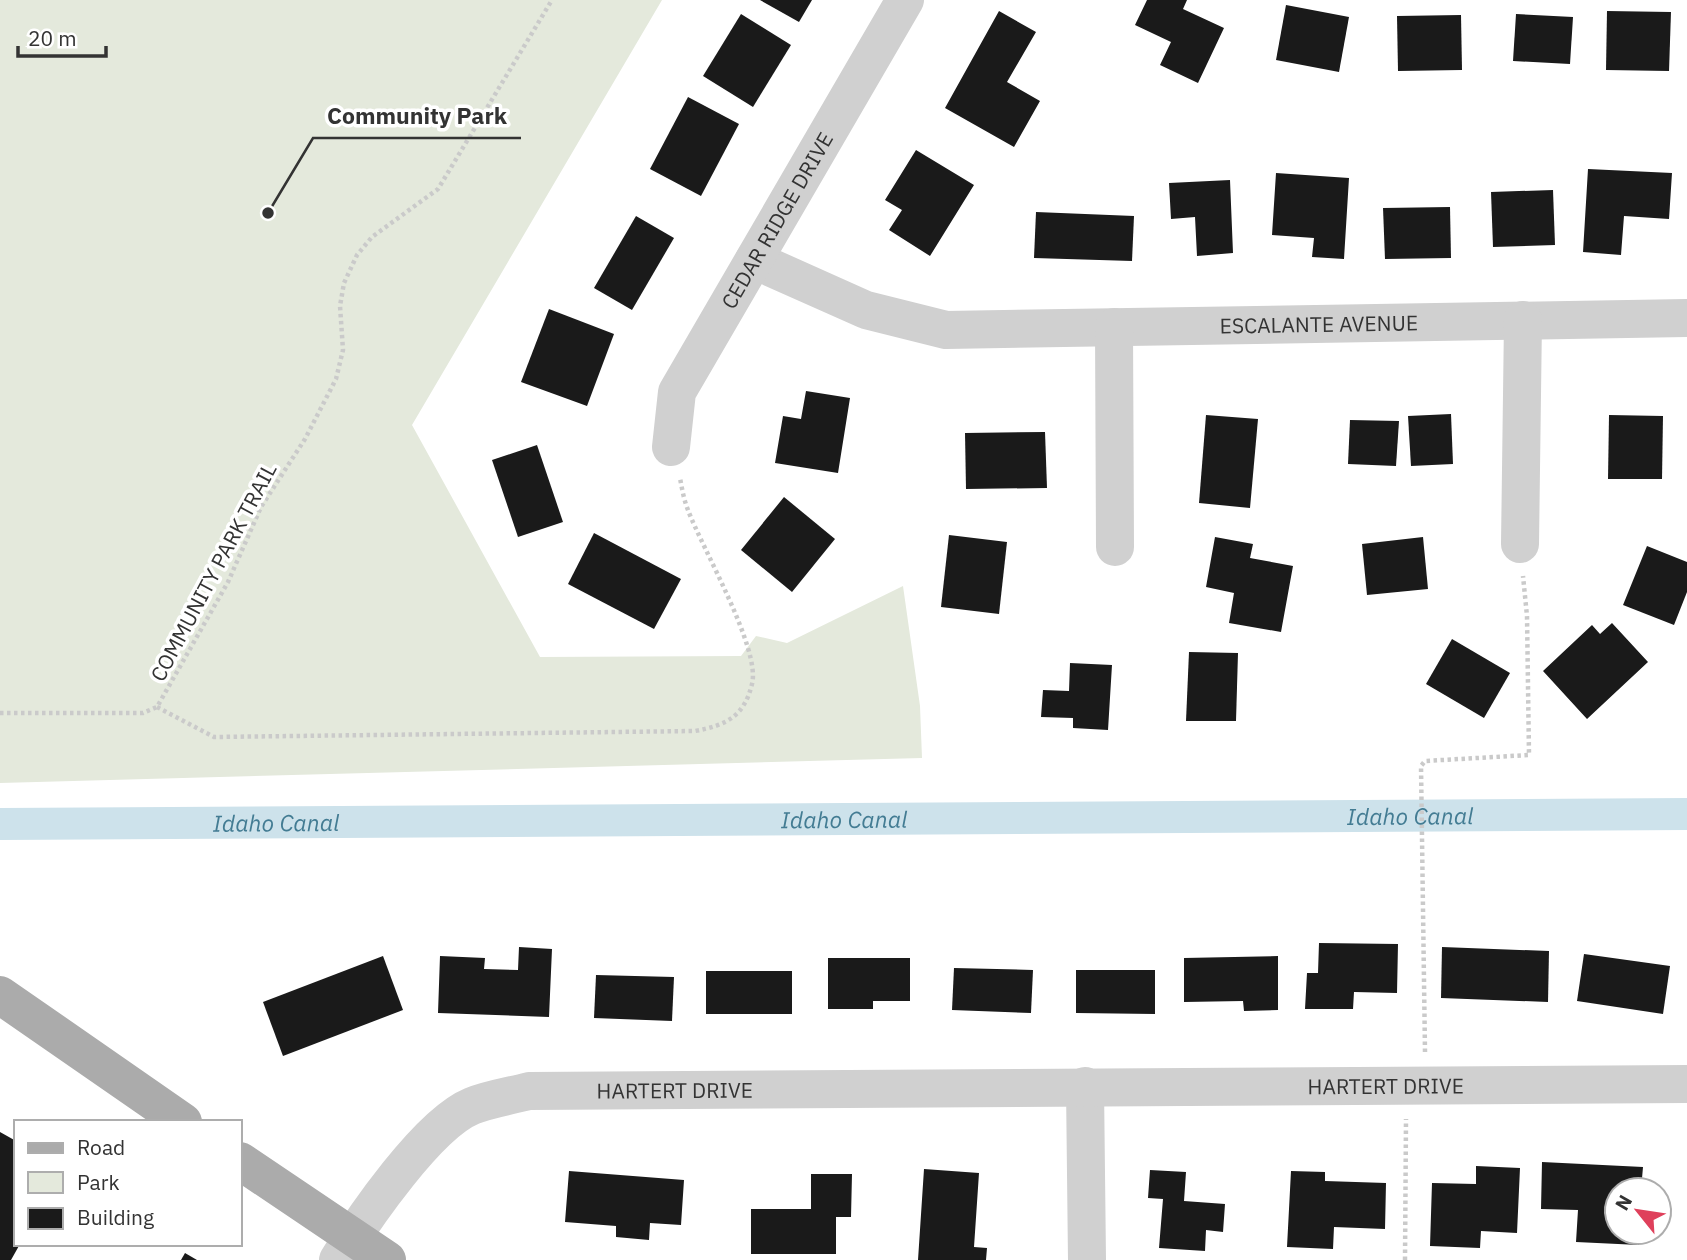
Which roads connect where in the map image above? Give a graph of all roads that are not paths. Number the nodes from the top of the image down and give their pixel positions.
1 (905, 0) edge
2 (754, 260) junction
3 (1687, 318) edge
4 (1523, 320) junction
5 (1114, 327) junction
6 (671, 447) road end
7 (1520, 544) road end
8 (1115, 547) dead end
9 (0, 995) edge
10 (1687, 1084) edge
11 (1085, 1086) junction
12 (180, 1120) edge
13 (242, 1163) edge
14 (345, 1249) edge
15 (387, 1260) edge
16 (1087, 1260) edge

1 - 2 street, CEDAR RIDGE DRIVE
2 - 5 street, ESCALANTE AVENUE
2 - 6 street, CEDAR RIDGE DRIVE
3 - 4 street, ESCALANTE AVENUE
4 - 5 street, ESCALANTE AVENUE
4 - 7 street
5 - 8 street
9 - 12 main road
10 - 11 street, HARTERT DRIVE
11 - 14 street, HARTERT DRIVE
11 - 16 street
13 - 14 main road
14 - 15 main road

